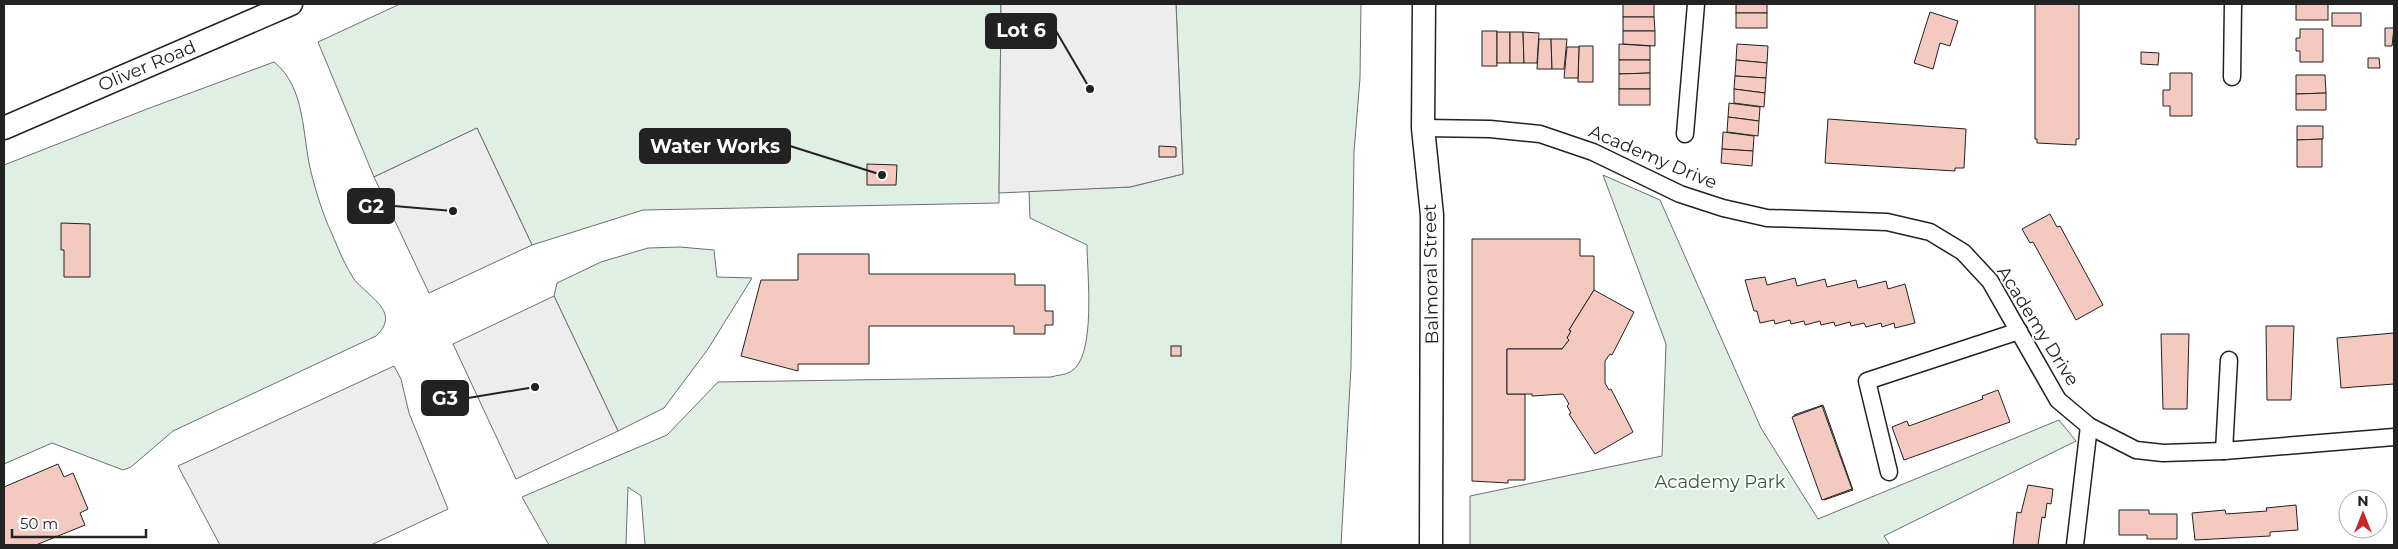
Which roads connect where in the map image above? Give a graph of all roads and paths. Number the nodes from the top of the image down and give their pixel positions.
1 (291, 4) edge
2 (1424, 4) edge
3 (1696, 4) edge
4 (2233, 4) edge
5 (2232, 78) dead end
6 (4, 128) edge
7 (1423, 128) junction
8 (1685, 134) dead end
9 (2019, 331) junction
10 (2229, 360) dead end
11 (2089, 426) junction
12 (2394, 437) edge
13 (2224, 451) junction
14 (1889, 472) dead end
15 (1431, 545) edge
16 (2075, 545) edge

1 - 6 main road, Oliver Road
2 - 7 main road, Balmoral Street
3 - 8 street
4 - 5 street
7 - 9 street, Academy Drive
7 - 15 main road, Balmoral Street
9 - 11 street, Academy Drive
9 - 14 street
10 - 13 street
11 - 13 street, Academy Drive
11 - 16 street
12 - 13 street, Academy Drive

